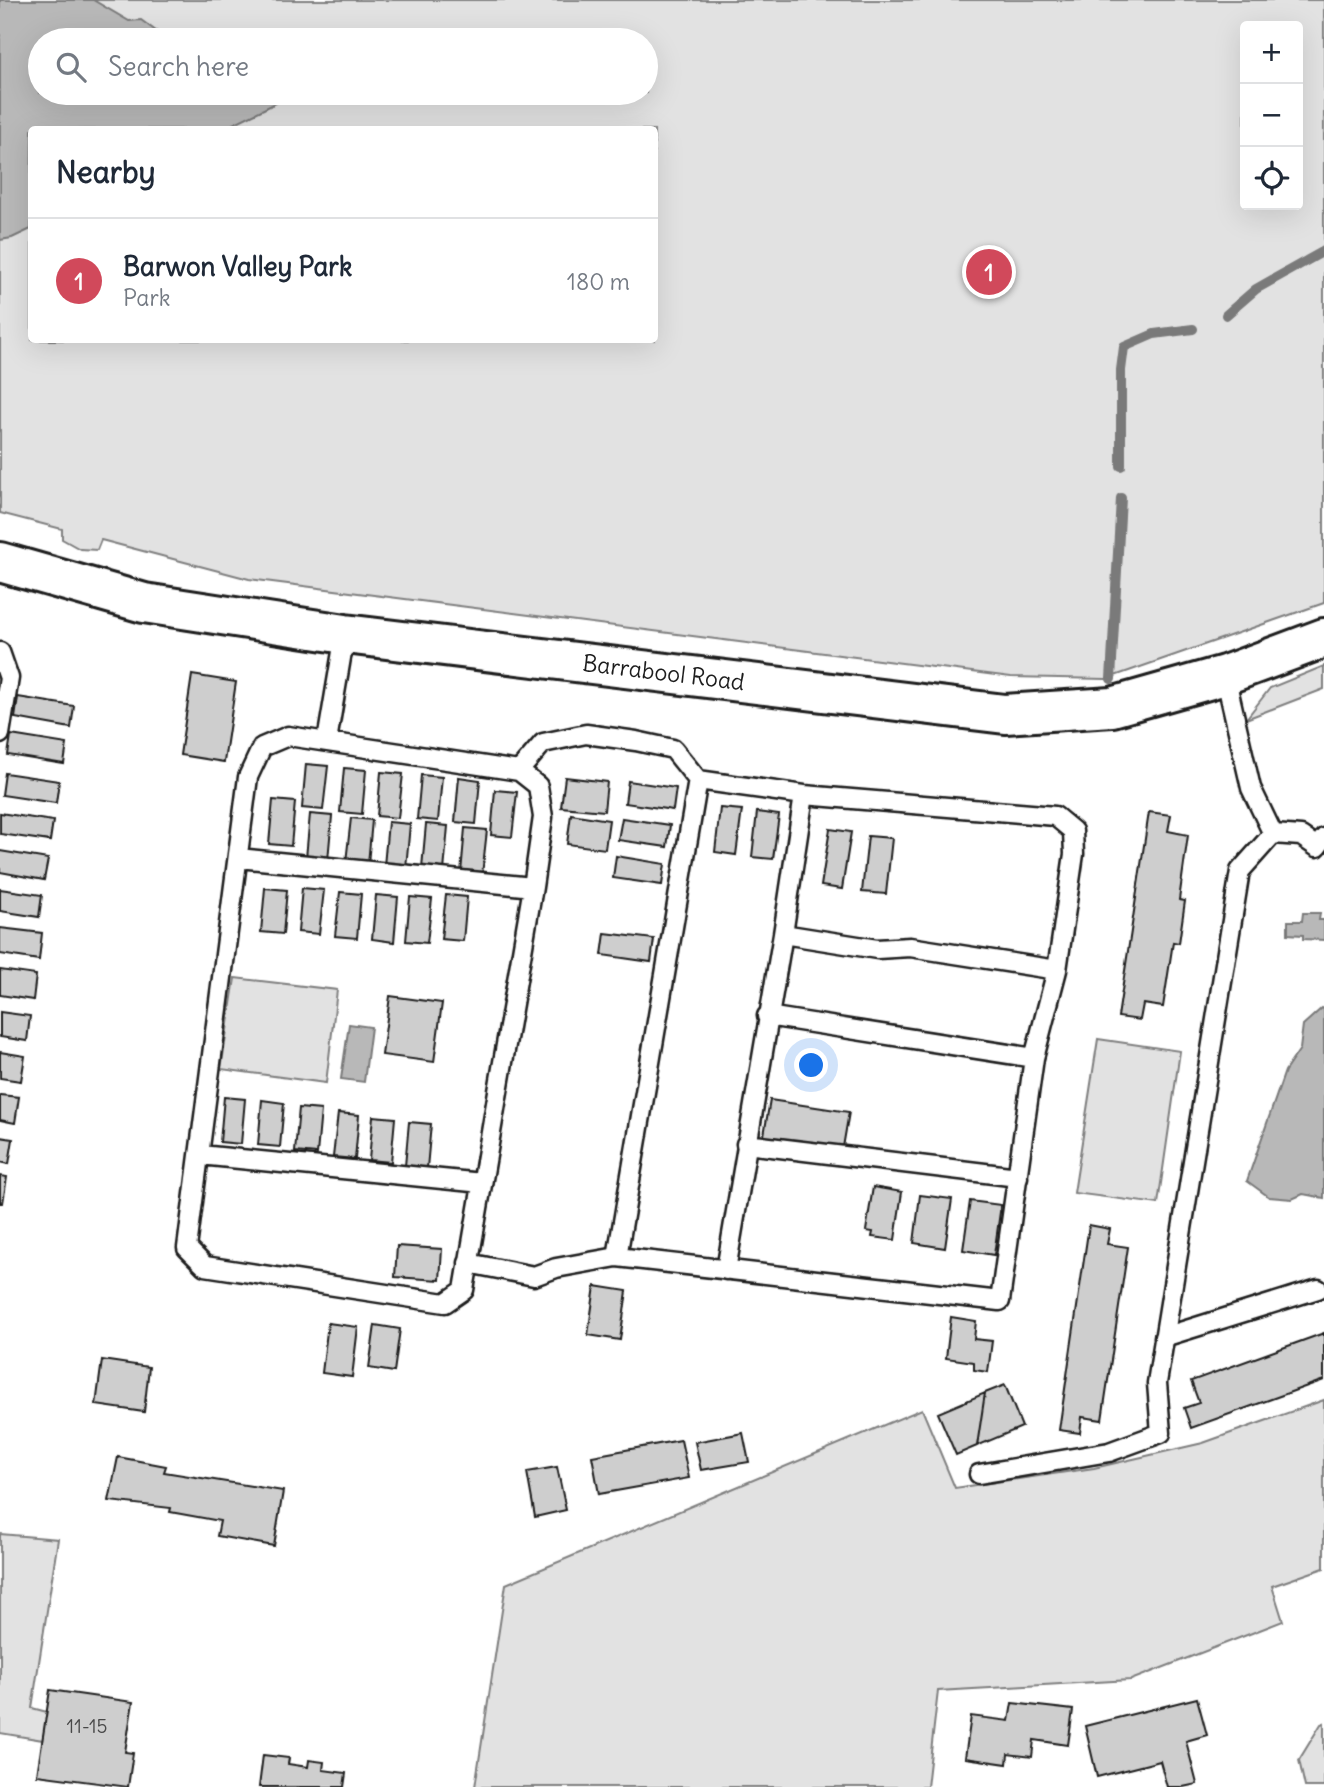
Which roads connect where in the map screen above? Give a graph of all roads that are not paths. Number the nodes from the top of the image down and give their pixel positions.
1 (0, 562) edge
2 (345, 635) junction
3 (1324, 638) edge
4 (0, 652) edge
5 (1225, 675) junction
6 (0, 734) edge
7 (327, 741) junction
8 (519, 771) junction
9 (698, 780) junction
10 (804, 795) junction
11 (1273, 834) junction
12 (1324, 838) edge
13 (238, 858) junction
14 (533, 887) junction
15 (783, 934) junction
16 (1057, 970) junction
17 (767, 1016) junction
18 (1034, 1058) junction
19 (746, 1144) junction
20 (200, 1155) junction
21 (1017, 1177) junction
22 (482, 1183) junction
23 (617, 1257) junction
24 (468, 1263) junction
25 (726, 1270) junction
26 (1318, 1289) dead end
27 (1164, 1337) junction
28 (979, 1474) dead end

1 - 2 street, Barrabool Road
2 - 5 street, Barrabool Road
2 - 7 lane
3 - 5 street, Barrabool Road
4 - 6 lane
5 - 11 lane
7 - 8 lane
7 - 13 lane
8 - 9 lane
8 - 14 lane
9 - 10 lane
9 - 23 lane
10 - 15 lane
10 - 16 lane
11 - 12 lane
11 - 27 lane
13 - 14 lane
13 - 20 lane
14 - 22 lane
15 - 16 lane
15 - 17 lane
16 - 18 lane
17 - 18 lane
17 - 19 lane
18 - 21 lane
19 - 21 lane
19 - 25 lane
20 - 22 lane
20 - 24 lane
21 - 25 lane
22 - 24 lane
23 - 24 lane
23 - 25 lane
26 - 27 lane
27 - 28 lane

